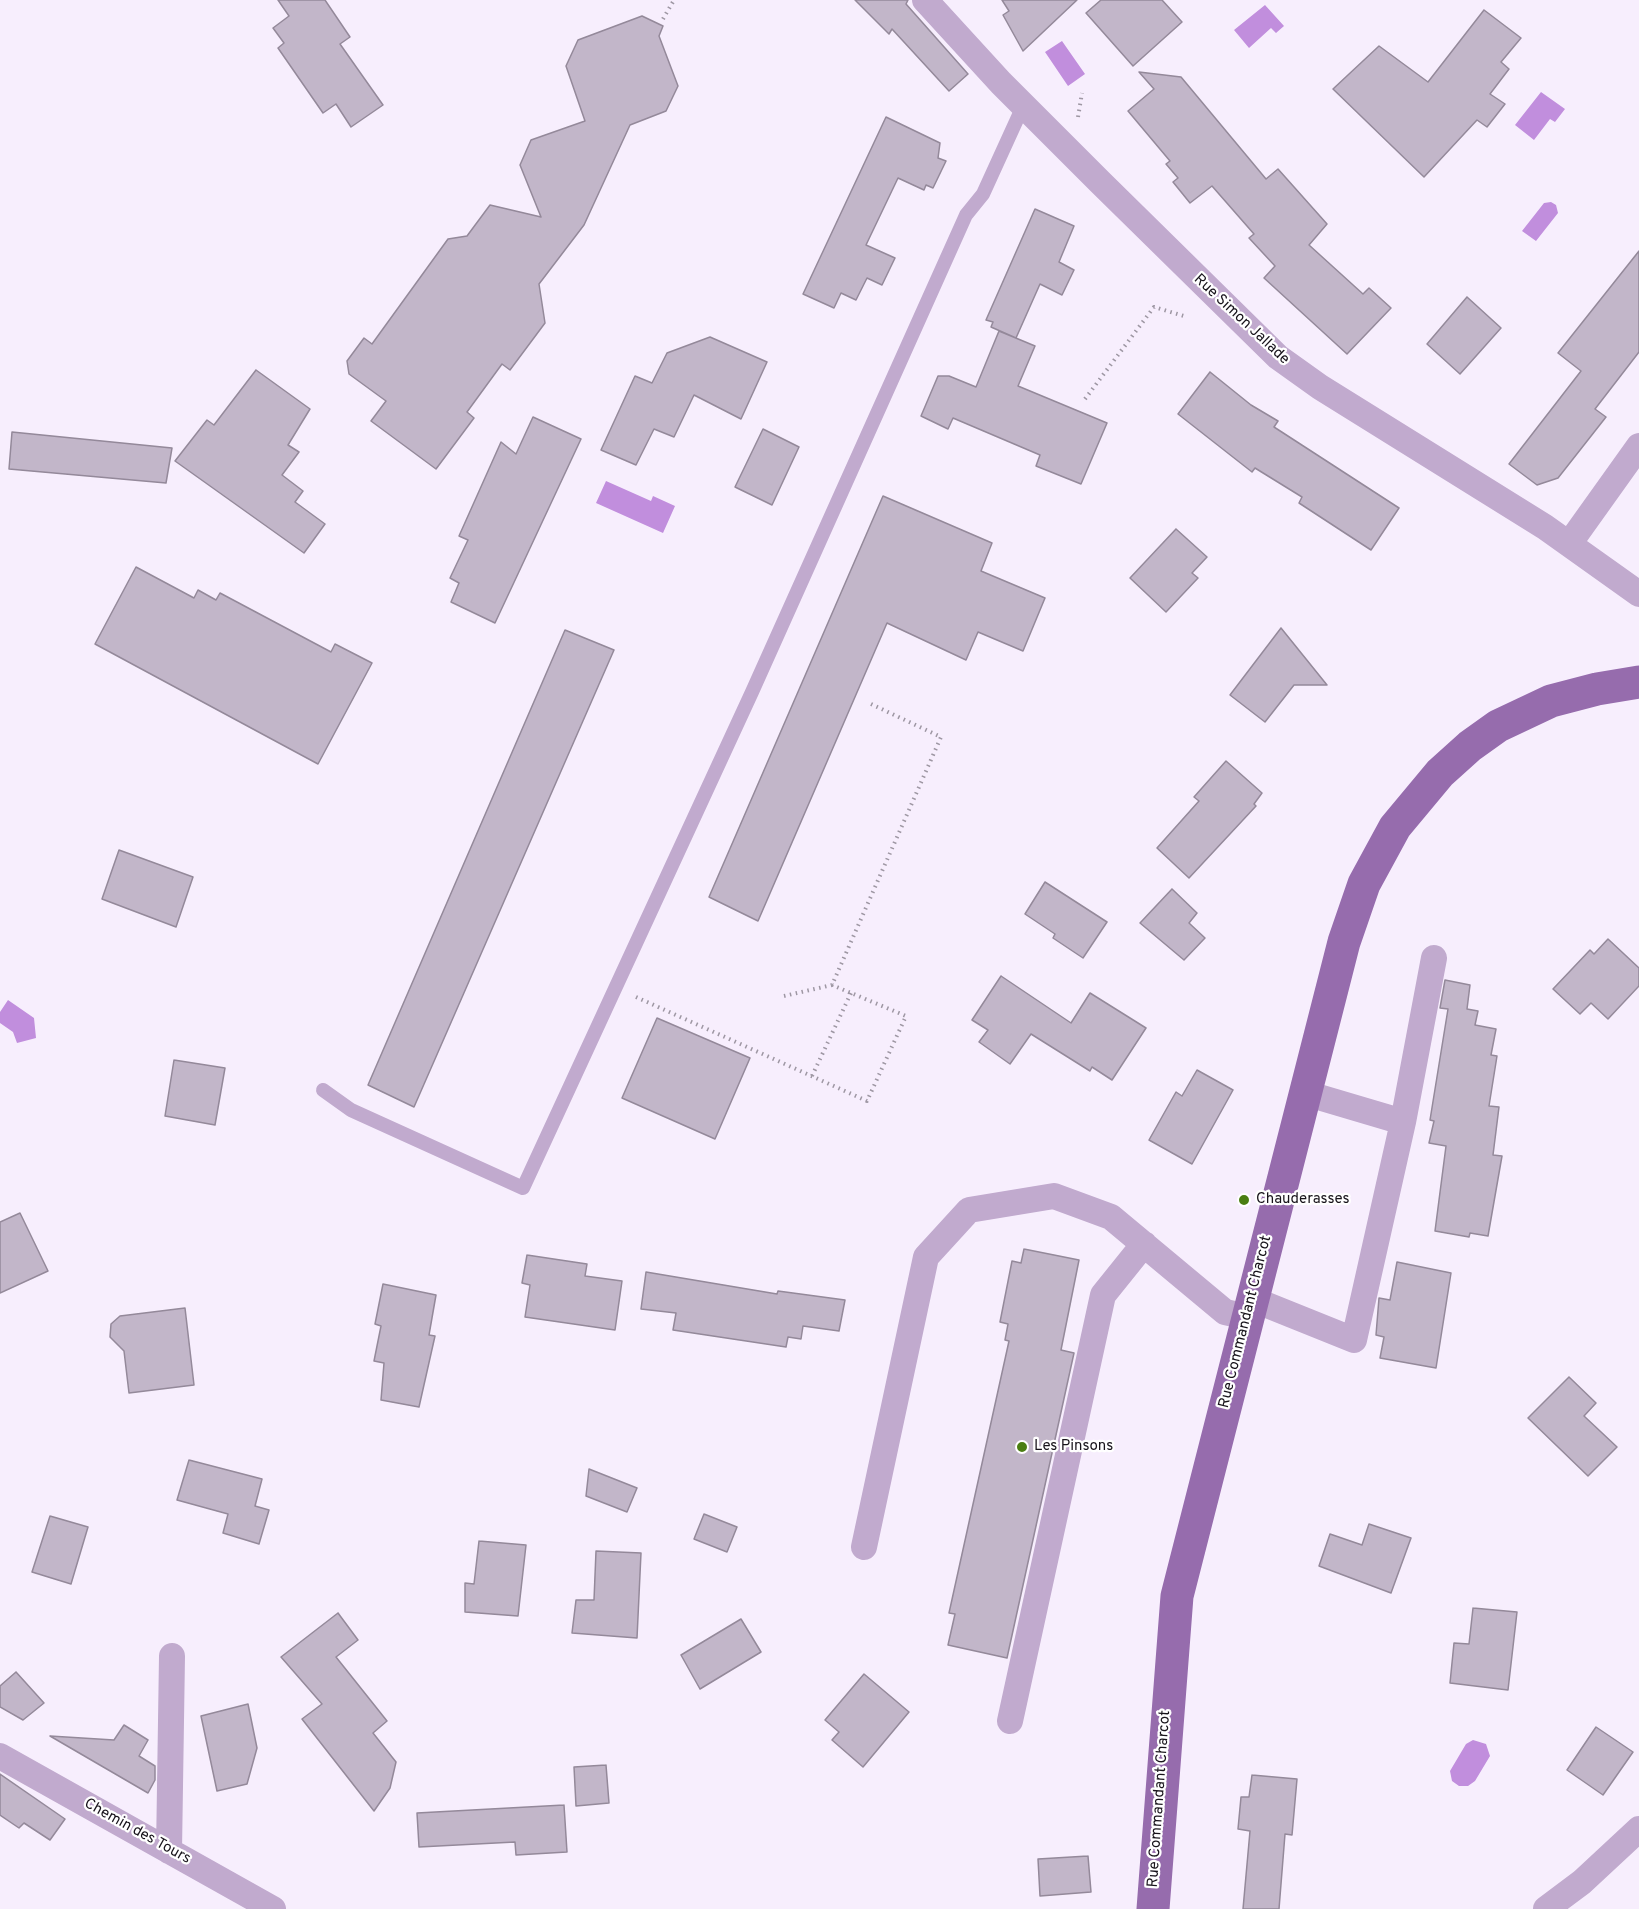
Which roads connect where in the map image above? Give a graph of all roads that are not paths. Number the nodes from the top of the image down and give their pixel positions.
1 (925, 0) edge
2 (1026, 108) junction
3 (1639, 446) edge
4 (1569, 544) junction
5 (1639, 594) edge
6 (1639, 682) edge
7 (1434, 958) dead end
8 (323, 1090) dead end
9 (1305, 1093) junction
10 (1403, 1122) junction
11 (1144, 1244) junction
12 (1250, 1308) junction
13 (864, 1547) dead end
14 (172, 1656) dead end
15 (1010, 1721) dead end
16 (0, 1756) edge
17 (1639, 1829) edge
18 (169, 1851) junction
19 (273, 1909) edge
20 (1153, 1909) edge
21 (1546, 1909) edge

1 - 2 street, Rue Simon Jallade
2 - 4 street, Rue Simon Jallade
2 - 8 lane
3 - 4 street
4 - 5 street, Rue Simon Jallade
6 - 9 main road, Rue Commandant Charcot
7 - 10 street
9 - 10 street
9 - 12 main road, Rue Commandant Charcot
10 - 12 street
11 - 12 street
11 - 13 street
11 - 15 street
12 - 20 main road, Rue Commandant Charcot
14 - 18 street
16 - 18 street, Chemin des Tours
17 - 21 street
18 - 19 street, Chemin des Tours

